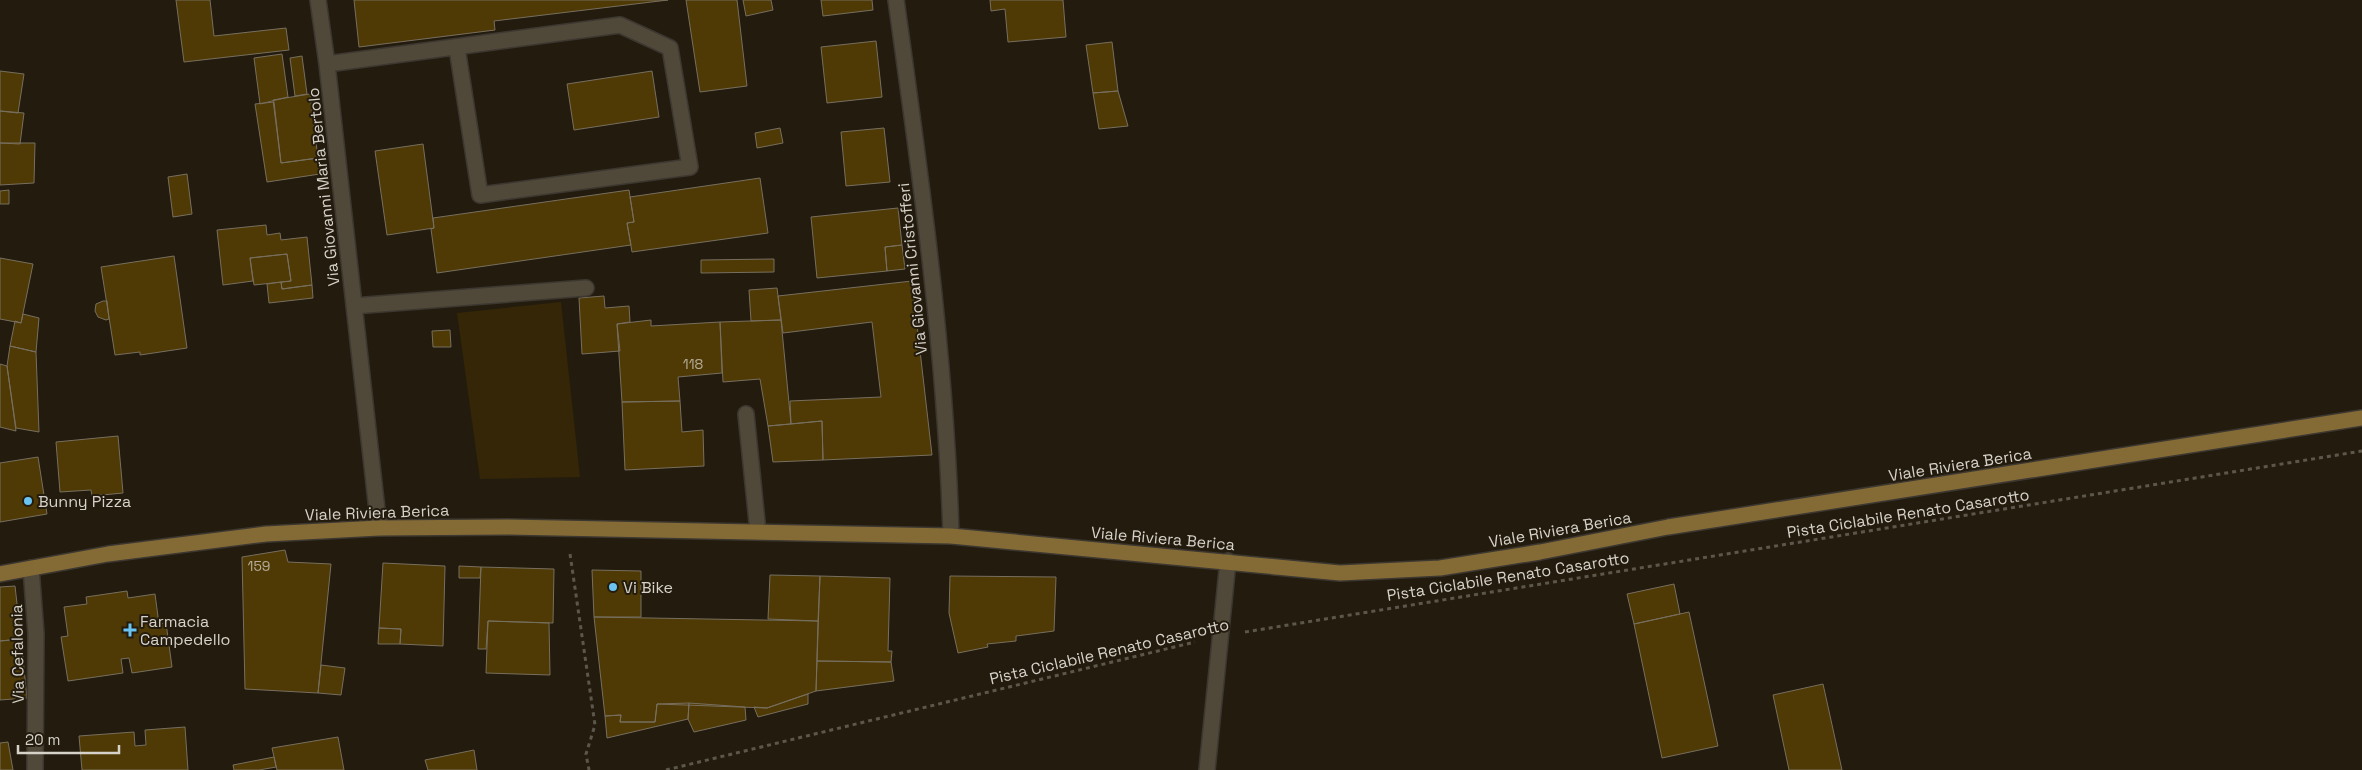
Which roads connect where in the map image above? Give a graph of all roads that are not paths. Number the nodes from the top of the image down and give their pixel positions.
1 (318, 0) edge
2 (896, 0) edge
3 (457, 48) junction
4 (327, 64) junction
5 (586, 288) dead end
6 (354, 306) junction
7 (746, 414) dead end
8 (2362, 418) edge
9 (379, 528) junction
10 (758, 532) junction
11 (951, 536) junction
12 (1228, 562) junction
13 (31, 568) junction
14 (0, 574) edge
15 (36, 770) edge
16 (1207, 770) edge

1 - 4 street, Via Giovanni Maria Bertolo
2 - 11 street, Via Giovanni Cristofferi
3 - 3 street, Via Giovanni Maria Bertolo
3 - 4 street, Via Giovanni Maria Bertolo
4 - 6 street, Via Giovanni Maria Bertolo
5 - 6 street, Via Giovanni Maria Bertolo
6 - 9 street, Via Giovanni Maria Bertolo
7 - 10 street
8 - 12 main road, Viale Riviera Berica
9 - 10 main road, Viale Riviera Berica
9 - 13 main road, Viale Riviera Berica
10 - 11 main road, Viale Riviera Berica
11 - 12 main road, Viale Riviera Berica
12 - 16 street
13 - 14 main road, Viale Riviera Berica
13 - 15 street, Via Cefalonia

